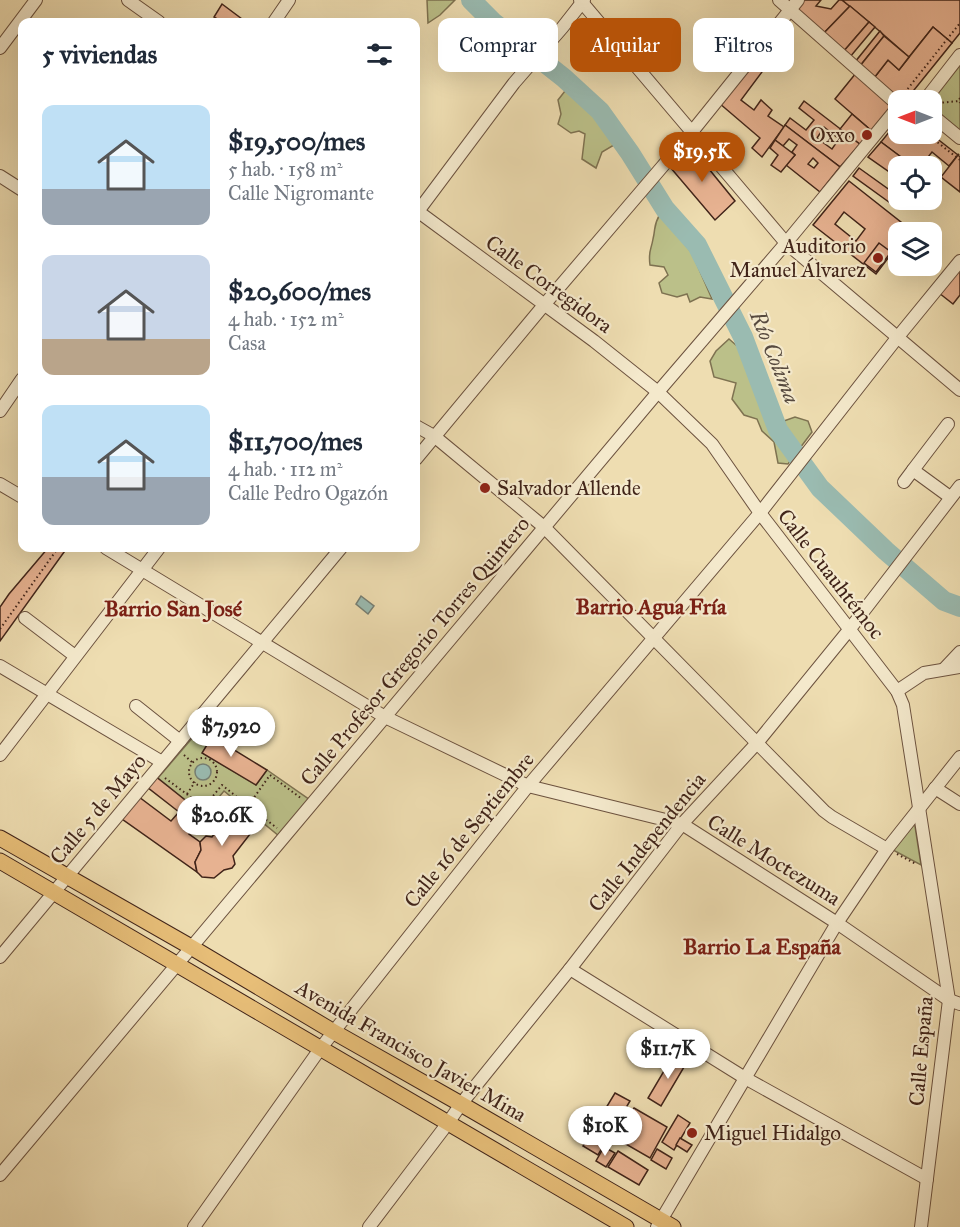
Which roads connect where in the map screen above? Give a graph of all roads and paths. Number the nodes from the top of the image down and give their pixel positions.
1 (36, 0) edge
2 (128, 0) edge
3 (289, 0) edge
4 (779, 0) edge
5 (582, 1) edge
6 (794, 5) edge
7 (22, 18) edge
8 (153, 18) edge
9 (277, 18) edge
10 (960, 23) edge
11 (18, 24) edge
12 (0, 48) edge
13 (960, 55) edge
14 (909, 90) edge
15 (940, 90) edge
16 (888, 93) edge
17 (960, 101) edge
18 (942, 104) edge
19 (888, 117) edge
20 (942, 118) edge
21 (692, 133) junction
22 (960, 138) edge
23 (940, 144) edge
24 (960, 160) edge
25 (0, 176) edge
26 (18, 187) edge
27 (420, 207) edge
28 (420, 215) edge
29 (786, 243) junction
30 (960, 261) edge
31 (544, 305) junction
32 (897, 338) junction
33 (18, 385) edge
34 (960, 390) edge
35 (658, 392) junction
36 (0, 411) edge
37 (948, 424) dead end
38 (420, 428) edge
39 (434, 436) junction
40 (420, 454) edge
41 (913, 470) junction
42 (904, 482) dead end
43 (0, 484) edge
44 (960, 486) edge
45 (18, 495) edge
46 (950, 497) junction
47 (760, 513) junction
48 (544, 527) junction
49 (55, 552) edge
50 (113, 552) edge
51 (156, 552) edge
52 (338, 552) edge
53 (142, 569) junction
54 (26, 618) dead end
55 (0, 629) edge
56 (849, 630) junction
57 (654, 638) junction
58 (263, 642) junction
59 (960, 652) edge
60 (75, 656) junction
61 (0, 666) edge
62 (960, 667) edge
63 (944, 669) junction
64 (897, 691) junction
65 (46, 693) junction
66 (136, 706) dead end
67 (385, 717) junction
68 (180, 741) junction
69 (757, 743) junction
70 (0, 755) edge
71 (960, 757) edge
72 (159, 767) junction
73 (195, 783) junction
74 (528, 786) junction
75 (935, 788) junction
76 (187, 794) junction
77 (960, 804) edge
78 (248, 806) junction
79 (310, 806) junction
80 (918, 808) junction
81 (682, 824) junction
82 (285, 835) junction
83 (0, 838) edge
84 (887, 849) junction
85 (0, 861) edge
86 (928, 871) junction
87 (67, 877) junction
88 (54, 893) junction
89 (837, 923) junction
90 (191, 947) junction
91 (0, 957) edge
92 (177, 964) junction
93 (570, 969) junction
94 (954, 1002) edge
95 (334, 1032) junction
96 (320, 1049) junction
97 (745, 1078) junction
98 (461, 1104) junction
99 (448, 1123) junction
100 (0, 1175) edge
101 (927, 1179) junction
102 (660, 1225) edge
103 (194, 1227) edge
104 (369, 1227) edge
105 (626, 1227) edge
106 (921, 1227) edge

1 - 7 street
2 - 8 street
3 - 9 street
4 - 6 street
5 - 21 street
5 - 27 street
6 - 16 street
6 - 21 street
10 - 14 path
11 - 12 street
13 - 15 street
17 - 18 path
19 - 29 street, Calle Profesor Gregorio Torres Quintero
20 - 22 street
21 - 29 street
21 - 31 street
23 - 24 path
25 - 26 street
28 - 31 street, Calle Corregidora
29 - 32 street
29 - 35 street, Calle Profesor Gregorio Torres Quintero
30 - 32 street
31 - 35 street, Calle Corregidora
31 - 39 street
32 - 34 street
32 - 47 street, Calle 16 de Septiembre
33 - 36 street
35 - 47 street, Calle Cuauhtémoc
35 - 48 street, Calle Profesor Gregorio Torres Quintero
37 - 41 street
38 - 39 street
39 - 40 street
39 - 48 street
41 - 42 street
41 - 46 street
43 - 45 street
44 - 46 street, Calle Independencia
46 - 56 street, Calle Independencia
47 - 56 street, Calle Cuauhtémoc
47 - 57 street, Calle 16 de Septiembre
48 - 57 street
48 - 67 street, Calle Profesor Gregorio Torres Quintero
49 - 55 path
50 - 53 street, Calle Moctezuma
51 - 53 street
52 - 58 street, Calle 5 de Mayo
53 - 58 street, Calle Moctezuma
53 - 60 street
54 - 60 street
56 - 64 street, Calle Cuauhtémoc
56 - 69 street, Calle Independencia
57 - 69 street
57 - 74 street, Calle 16 de Septiembre
58 - 67 street, Calle Moctezuma
58 - 68 street, Calle 5 de Mayo
59 - 63 street
60 - 65 street
61 - 65 street
62 - 63 street
63 - 64 street
64 - 80 street, Calle Cuauhtémoc
65 - 70 street
65 - 72 street
66 - 68 street
67 - 74 street, Calle Moctezuma
67 - 79 street, Calle Profesor Gregorio Torres Quintero
68 - 72 street, Calle 5 de Mayo
69 - 81 street, Calle Independencia
69 - 84 street
71 - 75 street
72 - 76 path
72 - 87 street, Calle 5 de Mayo
73 - 73 path
73 - 76 path
74 - 81 street, Calle Moctezuma
74 - 95 street, Calle 16 de Septiembre
75 - 77 street
75 - 80 street
76 - 78 path
78 - 79 path
78 - 82 path
79 - 82 street, Calle Profesor Gregorio Torres Quintero
80 - 84 street
80 - 86 street, Calle España
81 - 89 street, Calle Moctezuma
81 - 93 street, Calle Independencia
82 - 90 street, Calle Profesor Gregorio Torres Quintero
83 - 87 main road, Avenida Francisco Javier Mina
84 - 86 path
84 - 89 street
85 - 88 main road, Avenida Francisco Javier Mina
86 - 94 street, Calle España
87 - 88 street, Calle 5 de Mayo
87 - 90 main road, Avenida Francisco Javier Mina
88 - 91 street, Calle 5 de Mayo
88 - 92 main road, Avenida Francisco Javier Mina
89 - 94 street, Calle Moctezuma
89 - 97 street
90 - 92 street, Calle Profesor Gregorio Torres Quintero
90 - 95 main road, Avenida Francisco Javier Mina
92 - 96 main road, Avenida Francisco Javier Mina
92 - 100 street, Calle Profesor Gregorio Torres Quintero
93 - 97 street
93 - 98 street, Calle Independencia
94 - 101 street, Calle España
95 - 96 street, Calle 16 de Septiembre
95 - 98 main road, Avenida Francisco Javier Mina
96 - 99 main road, Avenida Francisco Javier Mina
96 - 103 street, Calle 16 de Septiembre
97 - 101 street
97 - 102 street
98 - 99 street, Calle Independencia
98 - 102 main road, Avenida Francisco Javier Mina
99 - 104 street, Calle Independencia
99 - 105 main road, Avenida Francisco Javier Mina
101 - 106 street, Calle España

